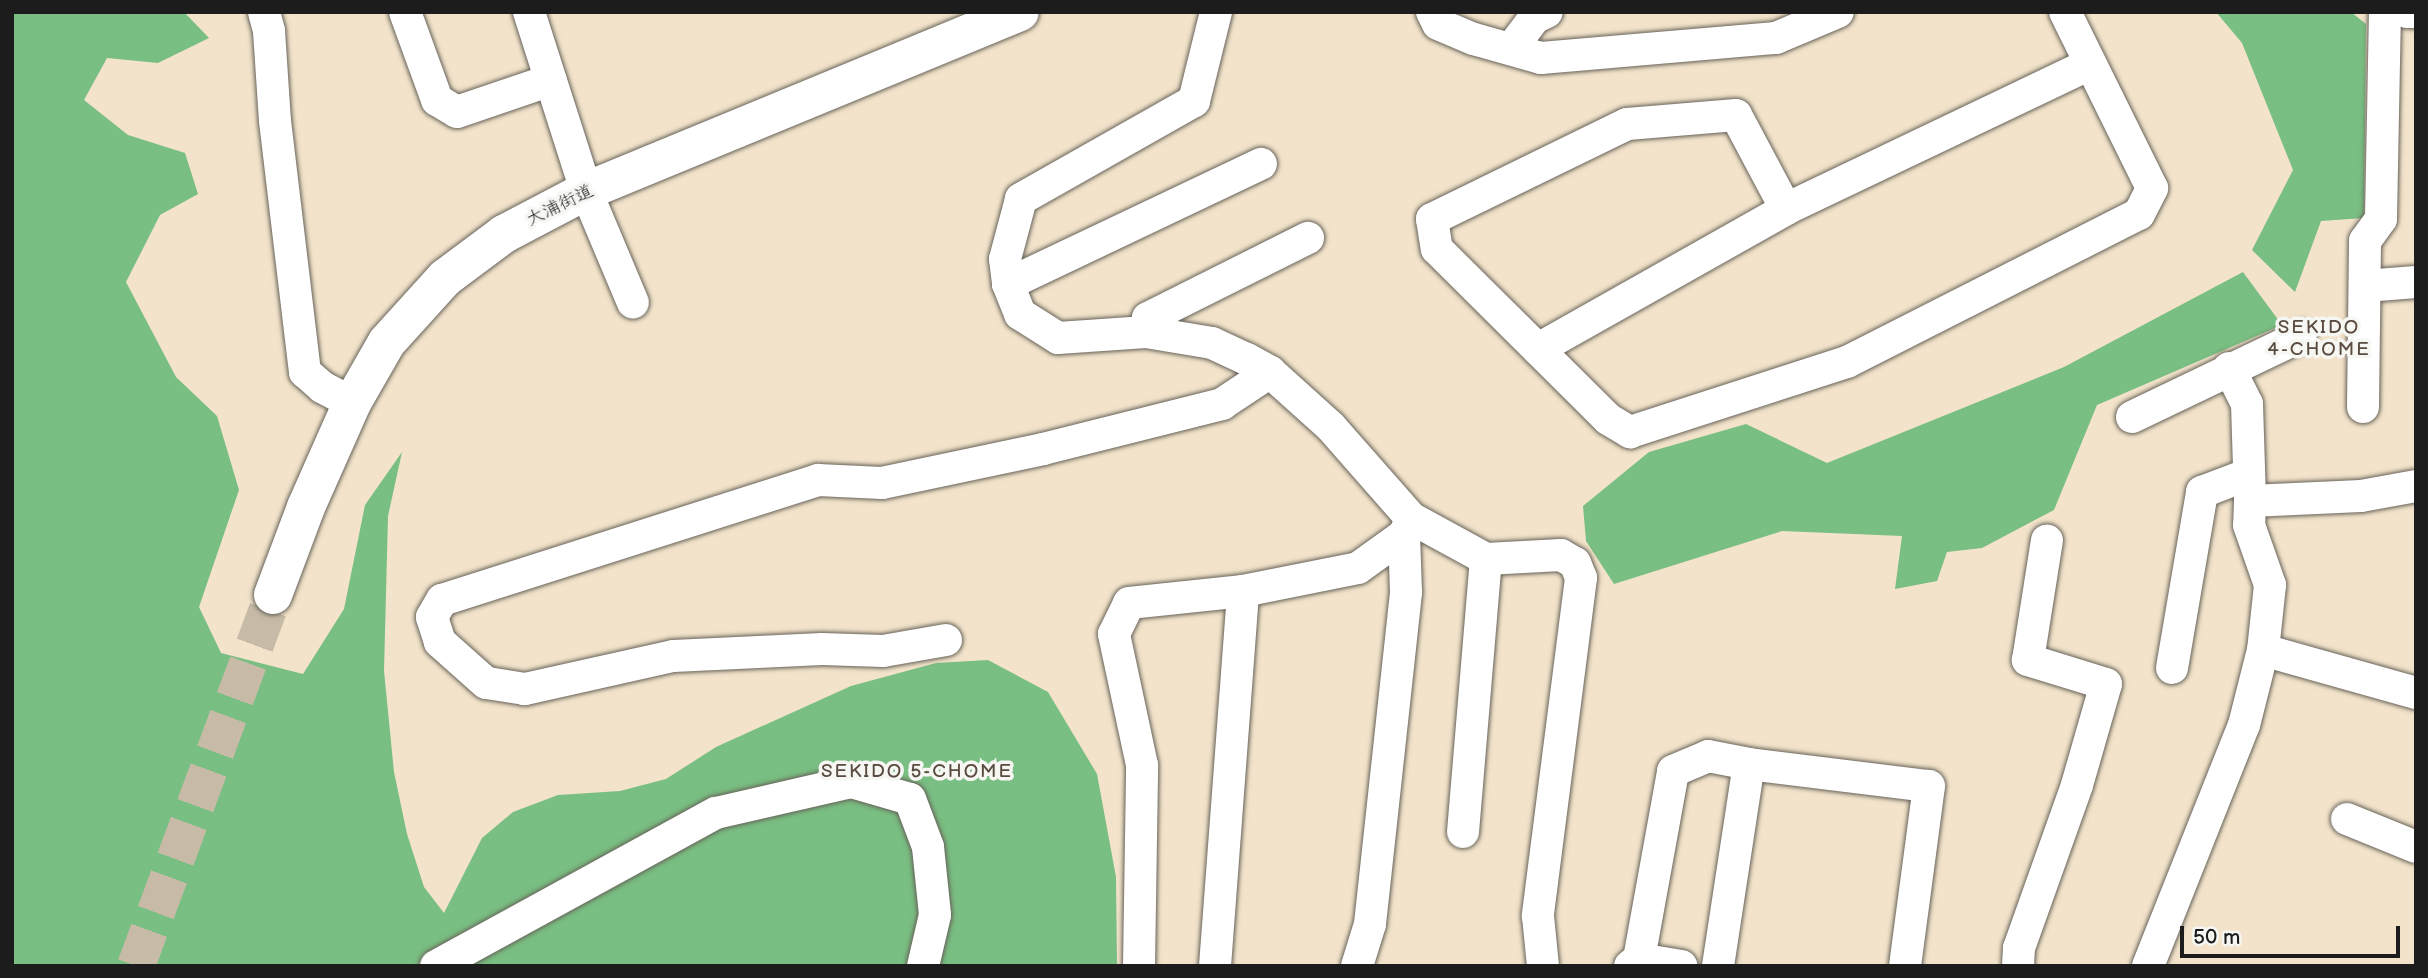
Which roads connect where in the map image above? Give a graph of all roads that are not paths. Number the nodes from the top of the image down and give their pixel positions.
1 (264, 12) edge
2 (405, 12) edge
3 (529, 12) edge
4 (1216, 12) edge
5 (1432, 12) edge
6 (1547, 12) edge
7 (1838, 12) edge
8 (2065, 12) edge
9 (2385, 12) edge
10 (2407, 12) edge
11 (2416, 12) edge
12 (998, 17) edge
13 (1511, 49) junction
14 (2090, 64) junction
15 (551, 80) junction
16 (1261, 164) dead end
17 (586, 191) junction
18 (1786, 209) junction
19 (1308, 238) dead end
20 (2416, 282) edge
21 (1008, 285) junction
22 (2365, 286) junction
23 (633, 303) dead end
24 (1146, 332) junction
25 (2301, 336) dead end
26 (1538, 349) junction
27 (2229, 368) junction
28 (1270, 372) junction
29 (352, 403) junction
30 (2363, 407) dead end
31 (2132, 417) dead end
32 (2416, 486) edge
33 (2250, 487) junction
34 (1408, 527) junction
35 (2048, 540) dead end
36 (1486, 559) junction
37 (1243, 591) junction
38 (273, 595) tunnel mouth
39 (946, 640) dead end
40 (2263, 650) junction
41 (2172, 668) dead end
42 (2416, 693) edge
43 (1749, 765) junction
44 (2347, 819) dead end
45 (1463, 832) dead end
46 (2416, 847) edge
47 (1634, 962) edge
48 (436, 966) edge
49 (923, 966) edge
50 (1139, 966) edge
51 (1215, 966) edge
52 (1357, 966) edge
53 (1543, 966) edge
54 (1681, 966) edge
55 (1718, 966) edge
56 (1905, 966) edge
57 (2018, 966) edge
58 (2148, 966) edge

1 - 29 street
2 - 15 street
3 - 15 street
4 - 21 street
5 - 13 street
6 - 13 street
7 - 13 street
8 - 14 street
9 - 22 street
10 - 11 street
12 - 17 street, 大浦街道
14 - 18 street
14 - 26 street
15 - 17 street
16 - 21 street
17 - 23 street
17 - 29 street, 大浦街道
18 - 26 street
18 - 26 street
19 - 24 street
20 - 22 street
21 - 24 street
22 - 30 street
24 - 28 street
25 - 27 street
27 - 31 street
27 - 33 street
28 - 34 street
28 - 39 street
29 - 38 street, 大浦街道
32 - 33 street
33 - 40 street
33 - 41 street
34 - 36 street
34 - 37 street
34 - 52 street
35 - 57 street
36 - 45 street
36 - 53 street
37 - 50 street
37 - 51 street
40 - 42 street
40 - 58 street
43 - 47 street
43 - 55 street
43 - 56 street
44 - 46 street
47 - 54 street
48 - 49 street

